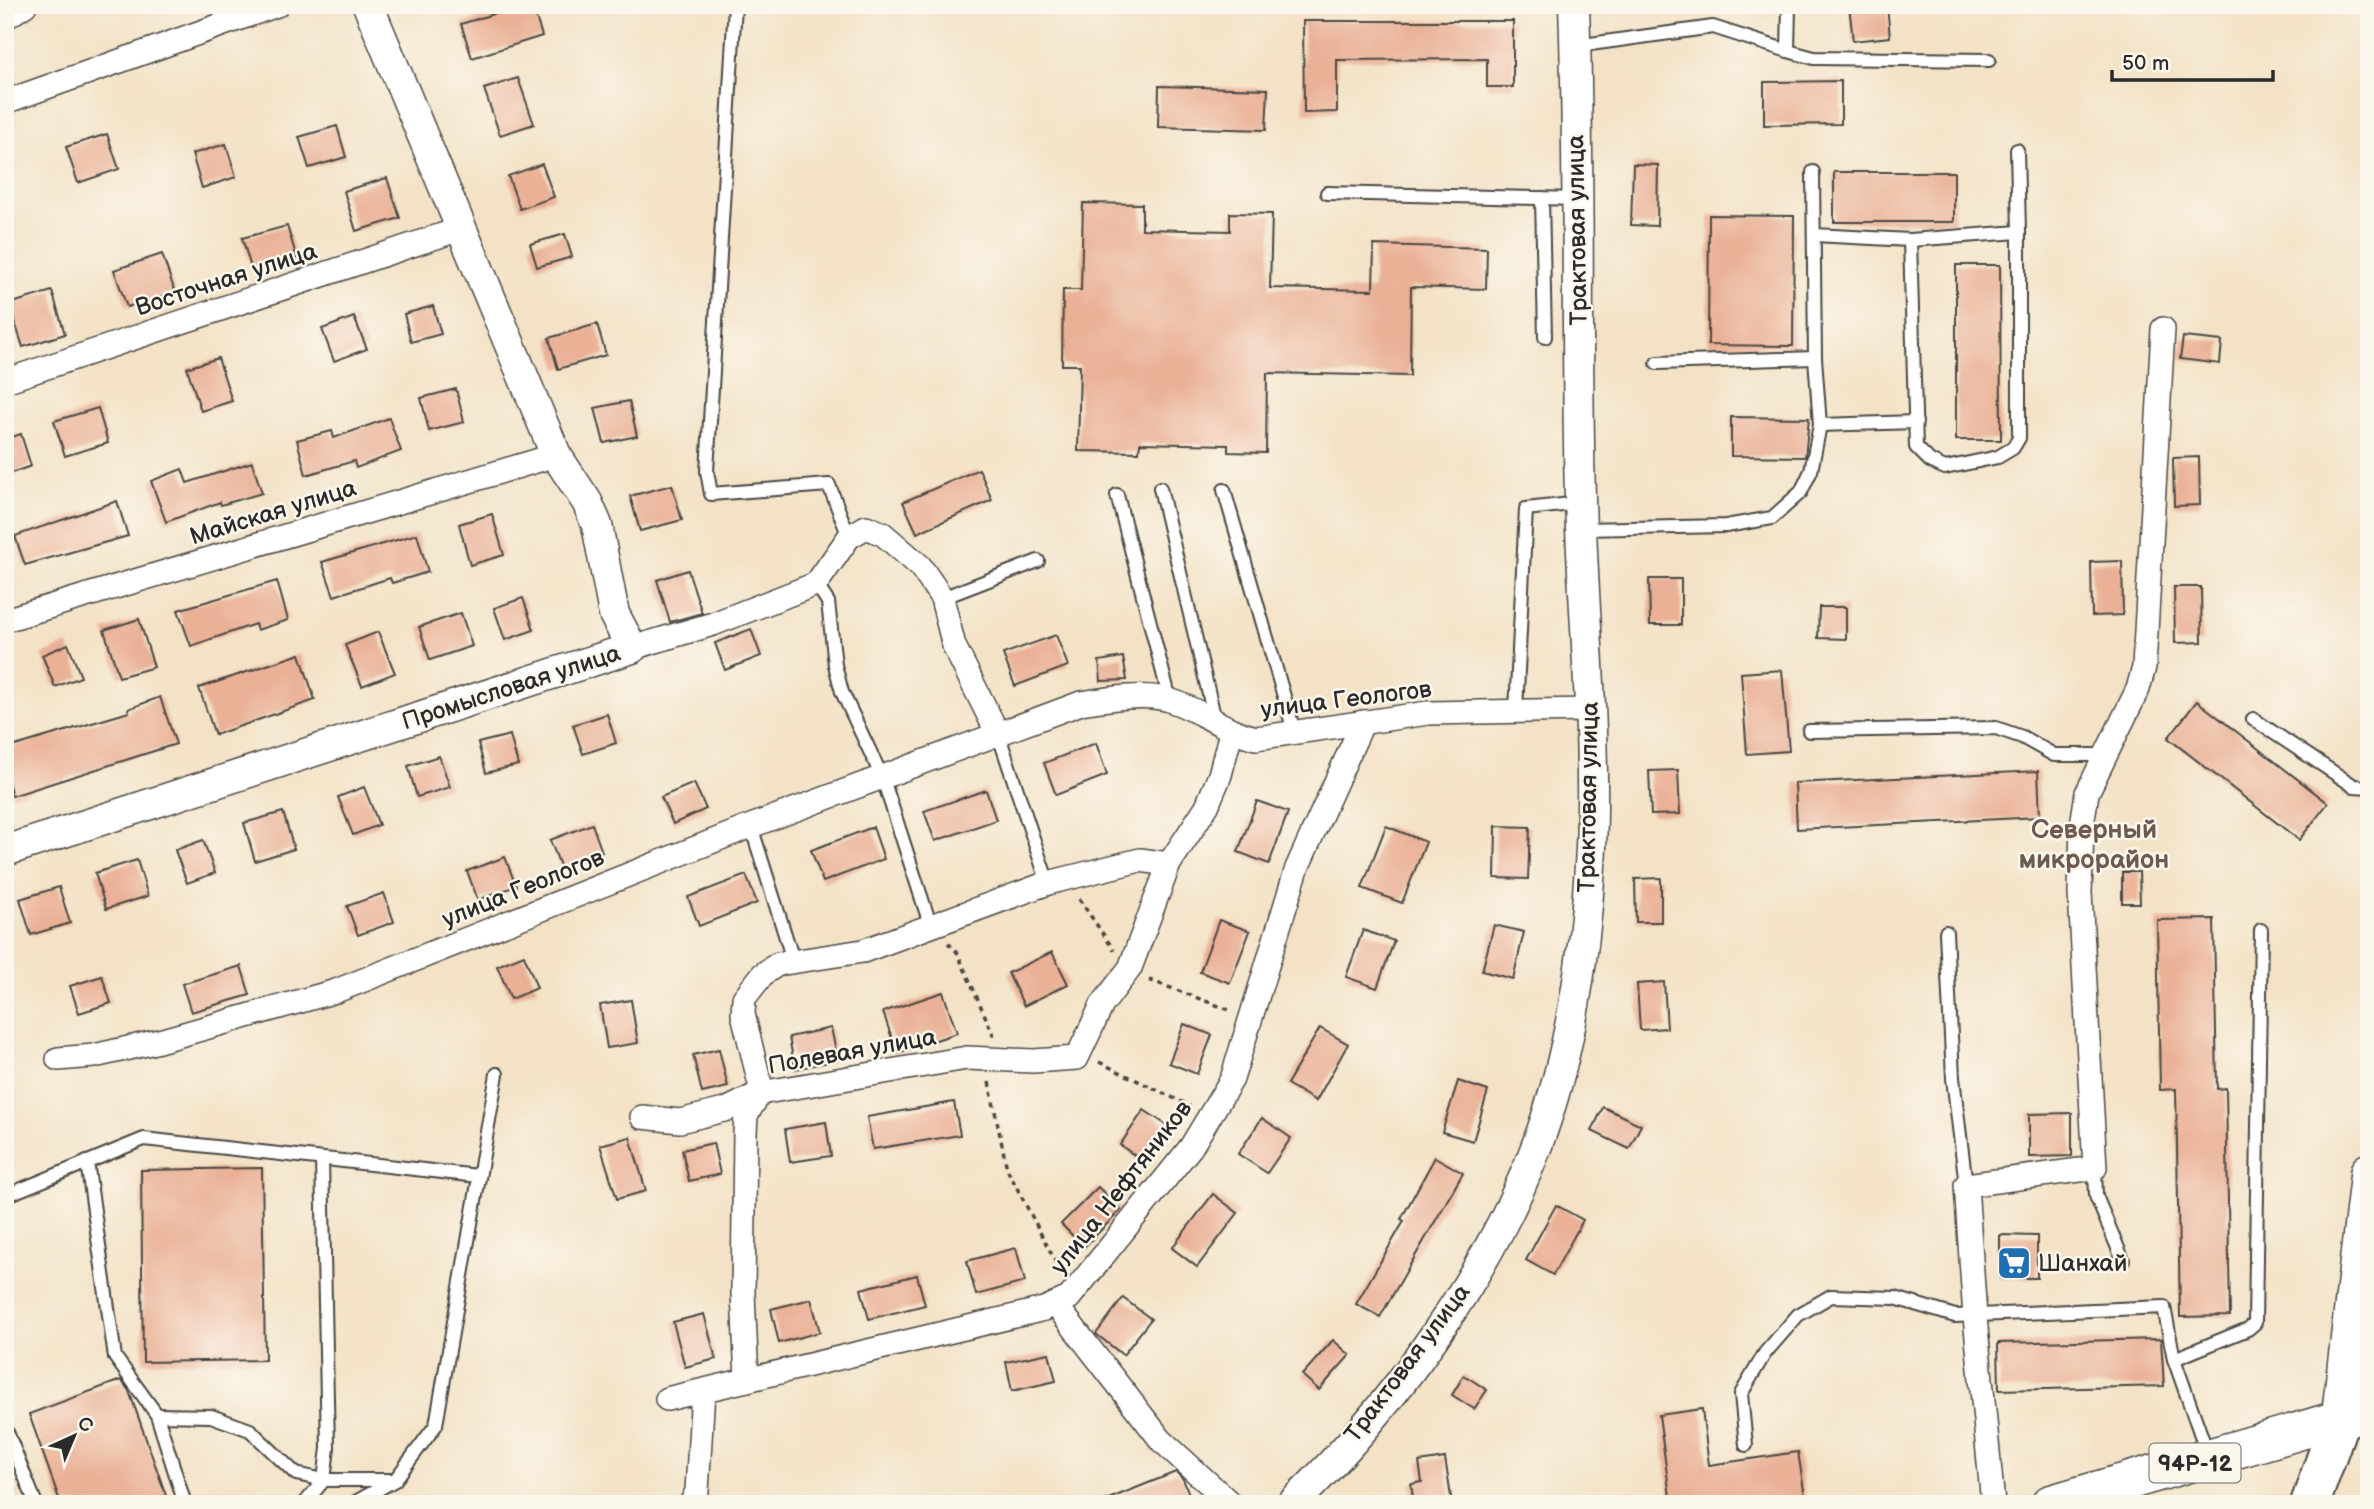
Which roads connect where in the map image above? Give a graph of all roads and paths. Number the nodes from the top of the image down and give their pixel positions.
1 (25, 5) edge
2 (277, 5) edge
3 (368, 5) edge
4 (735, 5) edge
5 (1574, 5) edge
6 (1788, 5) edge
7 (5, 18) edge
8 (1576, 46) junction
9 (1788, 51) junction
10 (1989, 60) dead end
11 (5, 102) edge
12 (2018, 150) dead end
13 (1813, 172) dead end
14 (1327, 193) dead end
15 (1542, 198) junction
16 (1577, 199) junction
17 (463, 228) junction
18 (2019, 232) junction
19 (1814, 235) junction
20 (1910, 240) junction
21 (2163, 329) dead end
22 (1545, 337) dead end
23 (1815, 358) junction
24 (1657, 363) dead end
25 (5, 381) edge
26 (1916, 422) junction
27 (1820, 425) junction
28 (556, 455) junction
29 (1160, 488) dead end
30 (1224, 489) dead end
31 (1117, 495) dead end
32 (1581, 517) junction
33 (849, 537) junction
34 (1038, 561) dead end
35 (816, 584) junction
36 (942, 598) junction
37 (5, 620) edge
38 (632, 648) junction
39 (1170, 700) junction
40 (1590, 710) junction
41 (1516, 711) junction
42 (2253, 719) dead end
43 (1363, 722) junction
44 (1223, 726) junction
45 (1294, 731) junction
46 (1809, 731) dead end
47 (999, 736) junction
48 (2108, 755) junction
49 (883, 779) junction
50 (2369, 787) edge
51 (751, 826) junction
52 (5, 851) edge
53 (1169, 864) junction
54 (1048, 883) junction
55 (931, 927) junction
56 (2261, 930) dead end
57 (1946, 932) dead end
58 (793, 960) junction
59 (988, 1058) junction
60 (1077, 1058) junction
61 (58, 1059) dead end
62 (497, 1074) dead end
63 (760, 1093) junction
64 (642, 1117) dead end
65 (1210, 1117) junction
66 (322, 1159) junction
67 (87, 1162) junction
68 (2095, 1168) junction
69 (2369, 1172) edge
70 (478, 1176) junction
71 (1966, 1185) junction
72 (5, 1196) edge
73 (2123, 1261) dead end
74 (1063, 1301) junction
75 (1975, 1317) junction
76 (2174, 1359) junction
77 (747, 1380) junction
78 (703, 1391) junction
79 (667, 1399) dead end
80 (157, 1415) junction
81 (2354, 1415) edge
82 (5, 1427) edge
83 (1746, 1445) dead end
84 (2210, 1459) junction
85 (324, 1480) junction
86 (395, 1480) junction
87 (1306, 1497) edge
88 (36, 1504) edge
89 (185, 1504) edge
90 (304, 1504) edge
91 (352, 1504) edge
92 (691, 1504) edge
93 (1231, 1504) edge
94 (1993, 1504) edge
95 (2050, 1504) edge
96 (2310, 1504) edge

1 - 7 street
2 - 11 street
3 - 17 street, Промысловая улица
4 - 33 lane
5 - 8 street, Трактовая улица
6 - 9 lane
8 - 9 lane
8 - 16 street, Трактовая улица
9 - 10 lane
12 - 18 lane
13 - 19 lane
14 - 15 lane
15 - 16 lane
15 - 22 lane
16 - 32 street, Трактовая улица
17 - 25 street, Восточная улица
17 - 28 street, Промысловая улица
18 - 20 lane
18 - 26 lane
19 - 20 lane
19 - 23 lane
20 - 26 lane
21 - 48 street
23 - 24 lane
23 - 27 lane
26 - 27 lane
27 - 32 lane
28 - 37 street, Майская улица
28 - 38 street, Промысловая улица
29 - 44 lane
30 - 45 lane
31 - 39 lane
32 - 40 street, Трактовая улица
32 - 41 lane
33 - 35 street
33 - 36 street
34 - 36 lane
35 - 38 street
35 - 49 lane
36 - 47 street
38 - 52 street, Промысловая улица
39 - 44 street, улица Геологов
39 - 47 street, улица Геологов
40 - 41 street, улица Геологов
40 - 87 street, Трактовая улица
41 - 43 street, улица Геологов
42 - 50 lane
43 - 45 street, улица Геологов
43 - 65 street, улица Нефтяников
44 - 45 street, улица Геологов
44 - 53 street
46 - 48 lane
47 - 49 street, улица Геологов
47 - 54 lane
48 - 68 street
49 - 51 street, улица Геологов
49 - 55 lane
51 - 58 lane
51 - 61 street, улица Геологов
53 - 54 street
53 - 60 street
54 - 55 street
55 - 58 street
55 - 59 path
56 - 76 lane
57 - 71 lane
58 - 63 street
59 - 60 street, Полевая улица
59 - 63 street, Полевая улица
59 - 74 path
60 - 65 path
62 - 70 lane
63 - 64 street, Полевая улица
63 - 77 street
65 - 74 street, улица Нефтяников
66 - 67 lane
66 - 70 lane
66 - 85 lane
67 - 72 lane
67 - 80 lane
68 - 71 street
68 - 73 lane
69 - 81 main road
70 - 86 lane
71 - 75 street
74 - 77 street, улица Нефтяников
74 - 93 street
75 - 76 lane
75 - 83 lane
75 - 94 street
76 - 84 lane
77 - 78 street, улица Нефтяников
78 - 79 street, улица Нефтяников
78 - 92 street
80 - 85 lane
80 - 89 lane
81 - 84 main road, 94Р-12
81 - 96 highway
82 - 88 lane
84 - 95 main road, 94Р-12
85 - 86 lane
85 - 90 lane
86 - 91 lane

